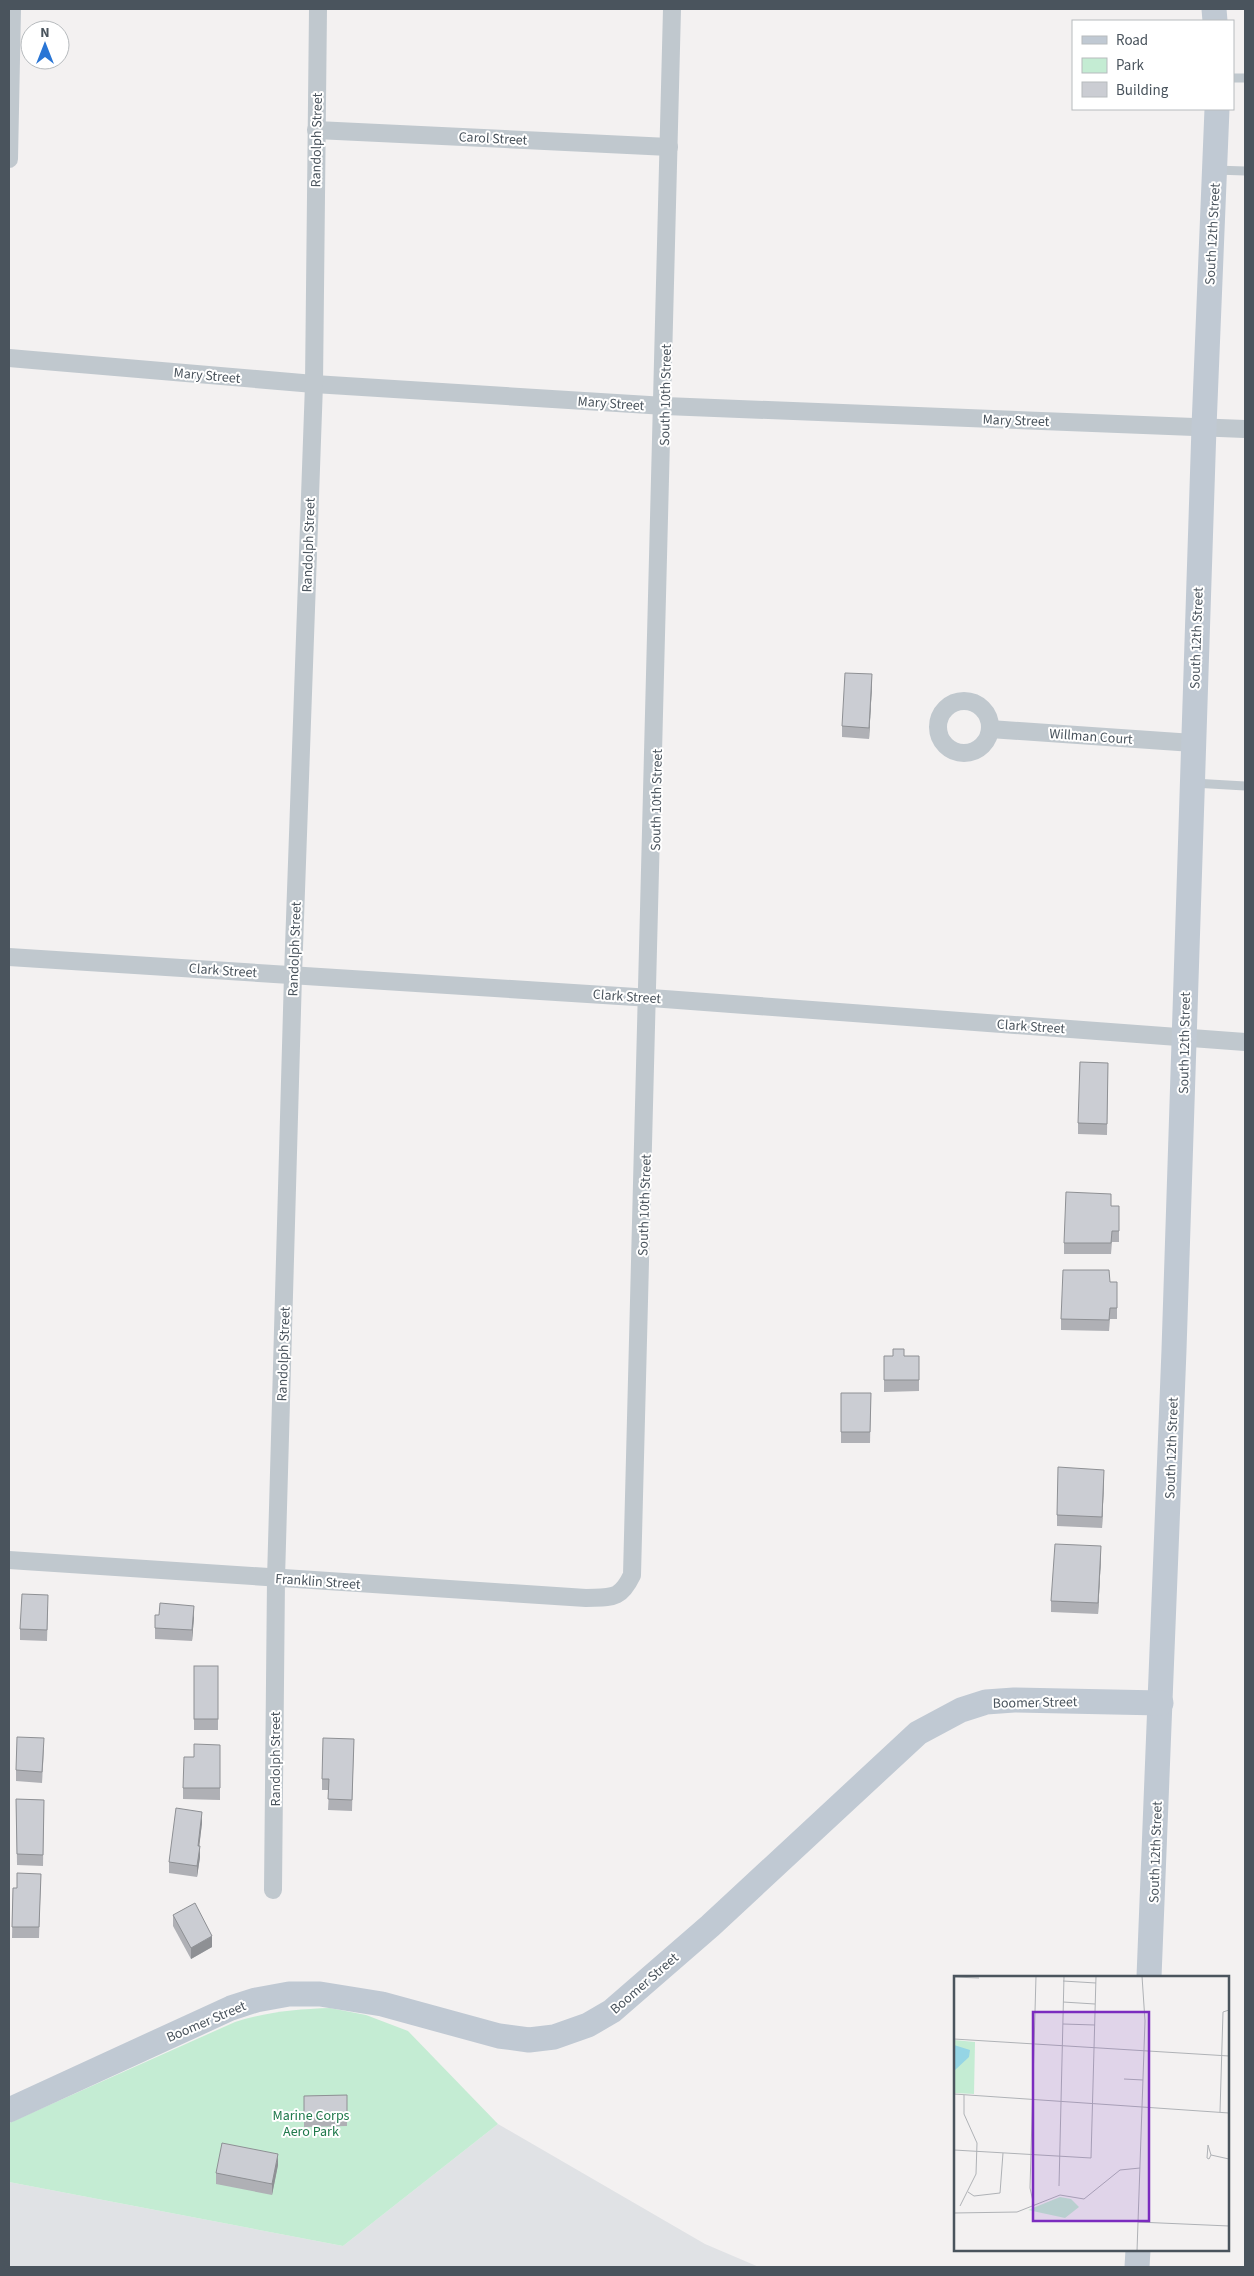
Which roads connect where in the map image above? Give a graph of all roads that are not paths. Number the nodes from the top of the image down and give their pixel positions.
1 (12, 9) edge
2 (318, 9) edge
3 (672, 9) edge
4 (1217, 110) edge
5 (316, 130) junction
6 (669, 147) junction
7 (9, 158) edge
8 (1215, 170) junction
9 (1245, 171) edge
10 (9, 358) edge
11 (314, 384) junction
12 (665, 406) junction
13 (1204, 427) junction
14 (1245, 429) edge
15 (990, 729) dead end
16 (1193, 743) junction
17 (1193, 783) junction
18 (1245, 786) edge
19 (9, 957) edge
20 (293, 975) junction
21 (651, 998) junction
22 (1183, 1037) junction
23 (1245, 1042) edge
24 (9, 1560) edge
25 (276, 1579) junction
26 (625, 1590) joint
27 (1161, 1703) junction
28 (274, 1890) dead end
29 (1150, 1976) edge
30 (10, 2108) edge
31 (1138, 2251) edge
32 (1137, 2267) edge

1 - 7 street
2 - 5 street, Randolph Street
3 - 6 street, South 10th Street
4 - 8 street, South 12th Street
5 - 6 street, Carol Street
5 - 11 street, Randolph Street
6 - 12 street, South 10th Street
8 - 9 lane
8 - 13 street, South 12th Street
10 - 11 street, Mary Street
11 - 12 street, Mary Street
11 - 20 street, Randolph Street
12 - 13 street, Mary Street
12 - 21 street, South 10th Street
13 - 14 street, Mary Street
13 - 16 street, South 12th Street
15 - 16 street, Willman Court
16 - 17 street, South 12th Street
17 - 18 lane
17 - 22 street, South 12th Street
19 - 20 street, Clark Street
20 - 21 street, Clark Street
20 - 25 street, Randolph Street
21 - 22 street, Clark Street
21 - 26 street, South 10th Street
22 - 23 street, Clark Street
22 - 27 street, South 12th Street
24 - 25 street, Franklin Street
25 - 26 street, Franklin Street
25 - 28 street, Randolph Street
27 - 29 street, South 12th Street
27 - 30 street, Boomer Street
31 - 32 street

